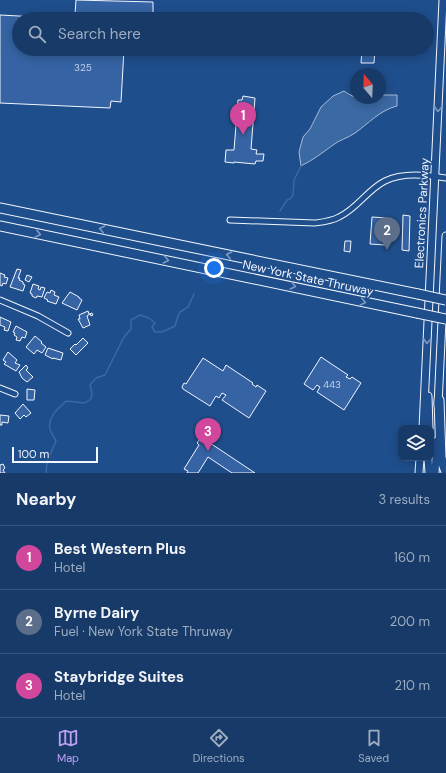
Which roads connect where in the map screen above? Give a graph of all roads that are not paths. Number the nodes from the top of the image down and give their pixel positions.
1 (443, 0) edge
2 (435, 176) junction
3 (446, 178) edge
4 (0, 208) edge
5 (230, 220) dead end
6 (0, 226) edge
7 (446, 236) edge
8 (0, 300) edge
9 (446, 300) edge
10 (446, 319) edge
11 (68, 333) dead end
12 (426, 366) junction
13 (0, 388) edge
14 (15, 394) dead end
15 (439, 400) junction
16 (423, 425) edge
17 (429, 425) edge
18 (420, 461) edge
19 (428, 461) edge
20 (446, 472) edge
21 (419, 473) edge
22 (429, 473) edge
23 (435, 473) edge

1 -> 2 main road, Electronics Parkway
2 - 3 street
2 - 5 street
2 -> 12 main road, Electronics Parkway
9 -> 4 highway, New York State Thruway, bridge
6 -> 10 highway, New York State Thruway, bridge
7 - 15 main road, Electronics Parkway
8 - 11 street
12 - 16 main road, Electronics Parkway
12 - 17 main road
13 - 14 street
15 - 20 highway
15 - 23 main road, Electronics Parkway
18 - 21 main road
19 - 22 main road

